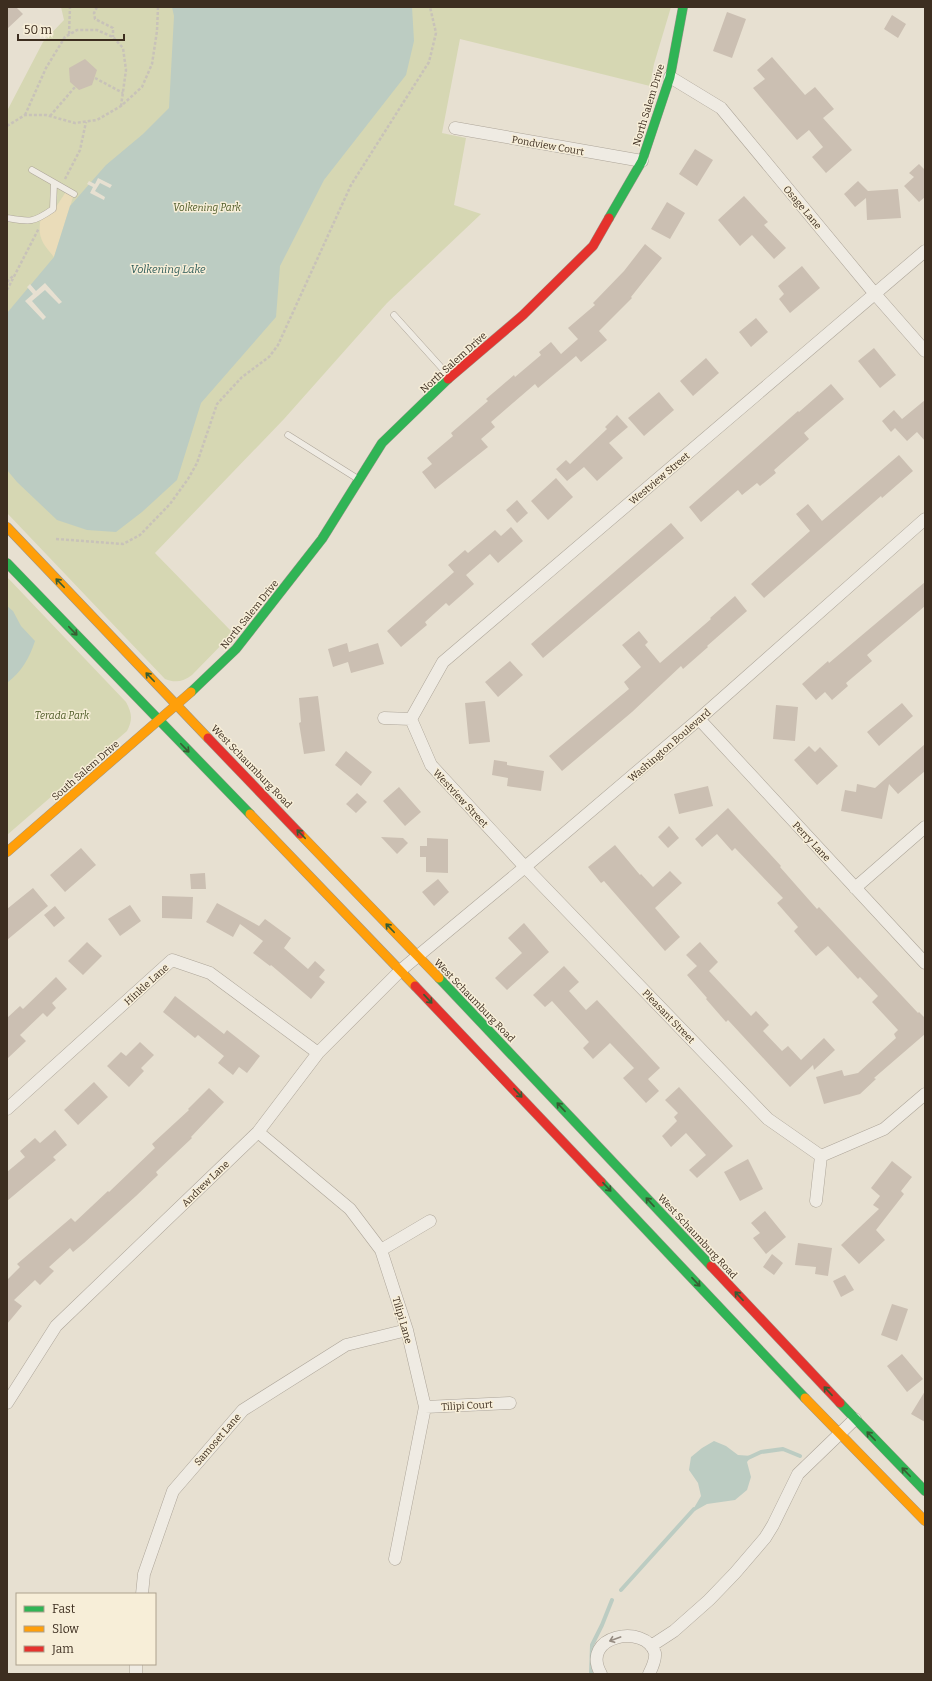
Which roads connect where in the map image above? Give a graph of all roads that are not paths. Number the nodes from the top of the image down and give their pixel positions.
1 (683, 7) edge
2 (670, 77) junction
3 (455, 128) dead end
4 (642, 161) junction
5 (32, 170) dead end
6 (54, 183) junction
7 (74, 194) dead end
8 (7, 218) edge
9 (925, 251) edge
10 (876, 294) junction
11 (394, 315) dead end
12 (925, 350) edge
13 (450, 377) junction
14 (288, 435) dead end
15 (359, 480) junction
16 (925, 519) edge
17 (7, 527) edge
18 (7, 563) edge
19 (178, 704) junction
20 (384, 718) dead end
21 (411, 719) junction
22 (699, 719) junction
23 (158, 720) junction
24 (925, 827) edge
25 (7, 852) edge
26 (525, 867) junction
27 (855, 888) junction
28 (417, 956) junction
29 (925, 963) edge
30 (404, 967) junction
31 (318, 1053) junction
32 (925, 1094) edge
33 (7, 1109) edge
34 (258, 1132) junction
35 (821, 1156) junction
36 (816, 1201) dead end
37 (430, 1221) dead end
38 (381, 1250) junction
39 (407, 1330) junction
40 (7, 1403) edge
41 (510, 1403) dead end
42 (425, 1407) junction
43 (855, 1420) junction
44 (839, 1434) junction
45 (925, 1491) edge
46 (925, 1521) edge
47 (395, 1559) dead end
48 (142, 1593) edge
49 (650, 1646) junction
50 (601, 1674) edge
51 (649, 1674) edge

1 - 2 main road, North Salem Drive
2 - 4 main road, North Salem Drive
2 - 10 street, Osage Lane
3 - 4 street, Pondview Court
4 - 13 main road, North Salem Drive
5 - 6 lane
6 - 7 lane
6 - 8 lane
9 - 10 street, Westview Street
10 - 12 street, Osage Lane
10 - 21 street, Westview Street
11 - 13 lane
13 - 15 main road, North Salem Drive
14 - 15 lane
15 - 19 main road, North Salem Drive
16 - 22 street, Washington Boulevard
19 -> 17 main road, West Schaumburg Road
18 -> 23 main road
19 - 23 main road, South Salem Drive
28 -> 19 main road, West Schaumburg Road
20 - 21 street
21 - 26 street, Westview Street
22 - 26 street, Washington Boulevard
22 - 27 street, Perry Lane
23 - 25 main road, South Salem Drive
23 -> 30 main road
24 - 27 street
26 - 28 street, Washington Boulevard
26 - 35 street, Pleasant Street
27 - 29 street, Perry Lane
28 - 30 street, Washington Boulevard
43 -> 28 main road, West Schaumburg Road
30 - 31 street, Andrew Lane
30 -> 44 main road
31 - 33 street, Hinkle Lane
31 - 34 street, Andrew Lane
32 - 35 street
34 - 38 street, Tilipi Lane
34 - 40 street, Andrew Lane
35 - 36 street
37 - 38 street
38 - 39 street, Tilipi Lane
39 - 42 street, Tilipi Lane
39 - 48 street, Samoset Lane
41 - 42 street, Tilipi Court
42 - 47 street, Tilipi Lane
43 - 44 street
45 -> 43 main road, West Schaumburg Road
44 - 46 main road
44 - 49 street
49 -> 50 street
49 - 51 street

